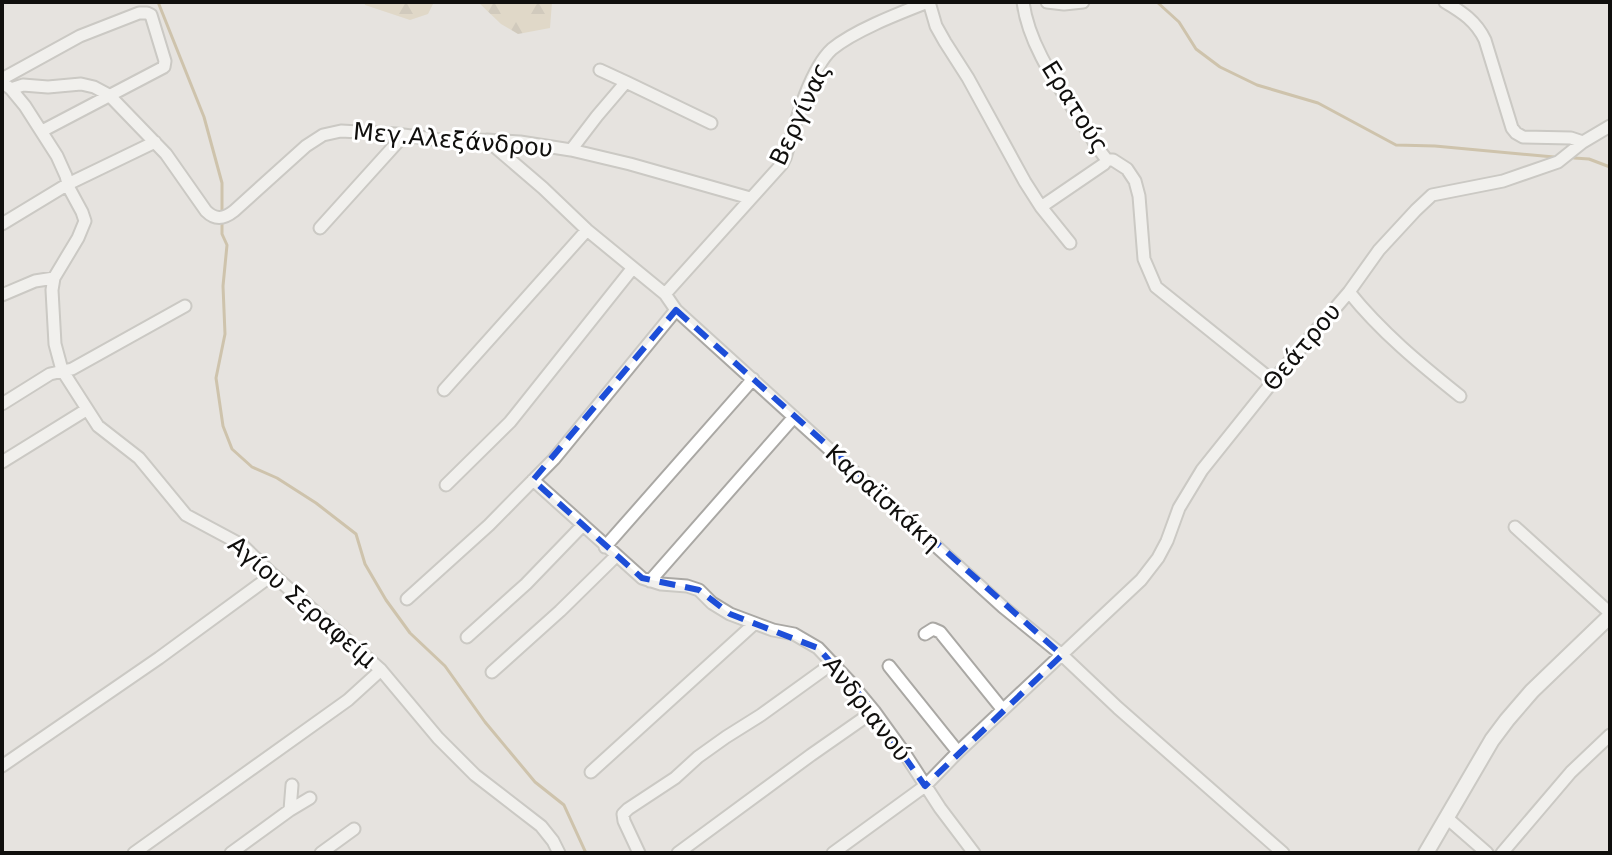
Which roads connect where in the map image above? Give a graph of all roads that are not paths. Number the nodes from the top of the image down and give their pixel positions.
1 (928, 2) edge
2 (1023, 2) edge
3 (1047, 2) edge
4 (1083, 2) edge
5 (1445, 2) edge
6 (600, 70) dead end
7 (626, 82) junction
8 (5, 83) edge
9 (109, 95) junction
10 (711, 123) dead end
11 (1610, 126) edge
12 (42, 131) junction
13 (404, 135) junction
14 (487, 140) junction
15 (155, 142) junction
16 (1583, 142) junction
17 (571, 150) junction
18 (1107, 160) junction
19 (68, 184) junction
20 (750, 198) junction
21 (1041, 207) junction
22 (2, 224) edge
23 (320, 228) dead end
24 (587, 230) junction
25 (1070, 243) dead end
26 (632, 269) junction
27 (54, 278) junction
28 (1349, 292) junction
29 (665, 294) junction
30 (2, 295) edge
31 (185, 306) dead end
32 (676, 310) junction
33 (65, 370) junction
34 (753, 379) junction
35 (1273, 381) junction
36 (444, 390) dead end
37 (1460, 396) dead end
38 (2, 404) edge
39 (86, 410) junction
40 (794, 417) junction
41 (2, 462) edge
42 (533, 480) junction
43 (446, 485) dead end
44 (582, 526) junction
45 (1515, 527) dead end
46 (605, 547) junction
47 (616, 556) junction
48 (271, 573) junction
49 (650, 581) junction
50 (407, 599) dead end
51 (1610, 614) edge
52 (754, 624) junction
53 (925, 634) dead end
54 (467, 637) dead end
55 (1062, 655) junction
56 (833, 663) junction
57 (889, 666) dead end
58 (381, 670) junction
59 (492, 672) dead end
60 (1003, 710) junction
61 (874, 711) junction
62 (1610, 735) edge
63 (958, 752) junction
64 (2, 766) edge
65 (591, 772) dead end
66 (292, 785) dead end
67 (925, 786) junction
68 (310, 798) dead end
69 (290, 810) junction
70 (1447, 818) junction
71 (354, 829) dead end
72 (971, 849) edge
73 (134, 853) edge
74 (231, 853) edge
75 (321, 853) edge
76 (559, 853) edge
77 (639, 853) edge
78 (678, 853) edge
79 (833, 853) edge
80 (956, 853) edge
81 (1283, 853) edge
82 (1426, 853) edge
83 (1487, 853) edge
84 (1502, 853) edge

1 - 20 street, Βεργίνας
1 - 21 street
2 - 18 street, Ερατούς
3 - 4 street
5 - 16 street
6 - 7 street
7 - 10 street
7 - 17 street
8 - 9 street
8 - 9 street
8 - 12 street
9 - 12 street
9 - 15 street, Μεγ.Αλεξάνδρου
11 - 16 street, Θεάτρου
12 - 19 street
13 - 14 street, Μεγ.Αλεξάνδρου
13 - 15 street, Μεγ.Αλεξάνδρου
13 - 23 street
14 - 17 street, Μεγ.Αλεξάνδρου
14 - 24 street, Καραϊσκάκη
15 - 19 street
16 - 28 street, Θεάτρου
17 - 20 street, Μεγ.Αλεξάνδρου
18 - 21 street
18 - 35 street, Ερατούς
19 - 22 street
19 - 27 street
20 - 29 street, Βεργίνας
21 - 25 street
24 - 26 street, Καραϊσκάκη
24 - 36 street
26 - 29 street, Καραϊσκάκη
26 - 43 street
27 - 30 street
27 - 33 street, Αγίου Σεραφείμ
28 - 35 street, Θεάτρου
28 - 37 street
29 - 32 street, Καραϊσκάκη
31 - 33 street
32 - 34 street, Καραϊσκάκη
32 - 42 street
33 - 38 street
33 - 39 street, Αγίου Σεραφείμ
34 - 40 street, Καραϊσκάκη
34 - 46 street
35 - 55 street, Θεάτρου
39 - 41 street
39 - 48 street, Αγίου Σεραφείμ
40 - 49 street
40 - 55 street, Καραϊσκάκη
42 - 44 street, Ανδριανού
42 - 50 street
44 - 46 street, Ανδριανού
44 - 54 street
45 - 51 street
46 - 47 street, Ανδριανού
47 - 49 street, Ανδριανού
47 - 59 street
48 - 58 street, Αγίου Σεραφείμ
48 - 64 street
49 - 52 street, Ανδριανού
51 - 70 street
52 - 56 street, Ανδριανού
52 - 65 street
53 - 60 street
55 - 60 street, Θεάτρου
55 - 81 street, Καραϊσκάκη
56 - 61 street, Ανδριανού
56 - 77 street
57 - 63 street
58 - 73 street
58 - 76 street, Αγίου Σεραφείμ
60 - 63 street, Θεάτρου
61 - 67 street, Ανδριανού
61 - 78 street
62 - 84 street
63 - 67 street, Θεάτρου
66 - 69 street
67 - 72 street, Ανδριανού
67 - 79 street, Θεάτρου
68 - 69 street
69 - 74 street
70 - 82 street
70 - 83 street
71 - 75 street
72 - 80 street

